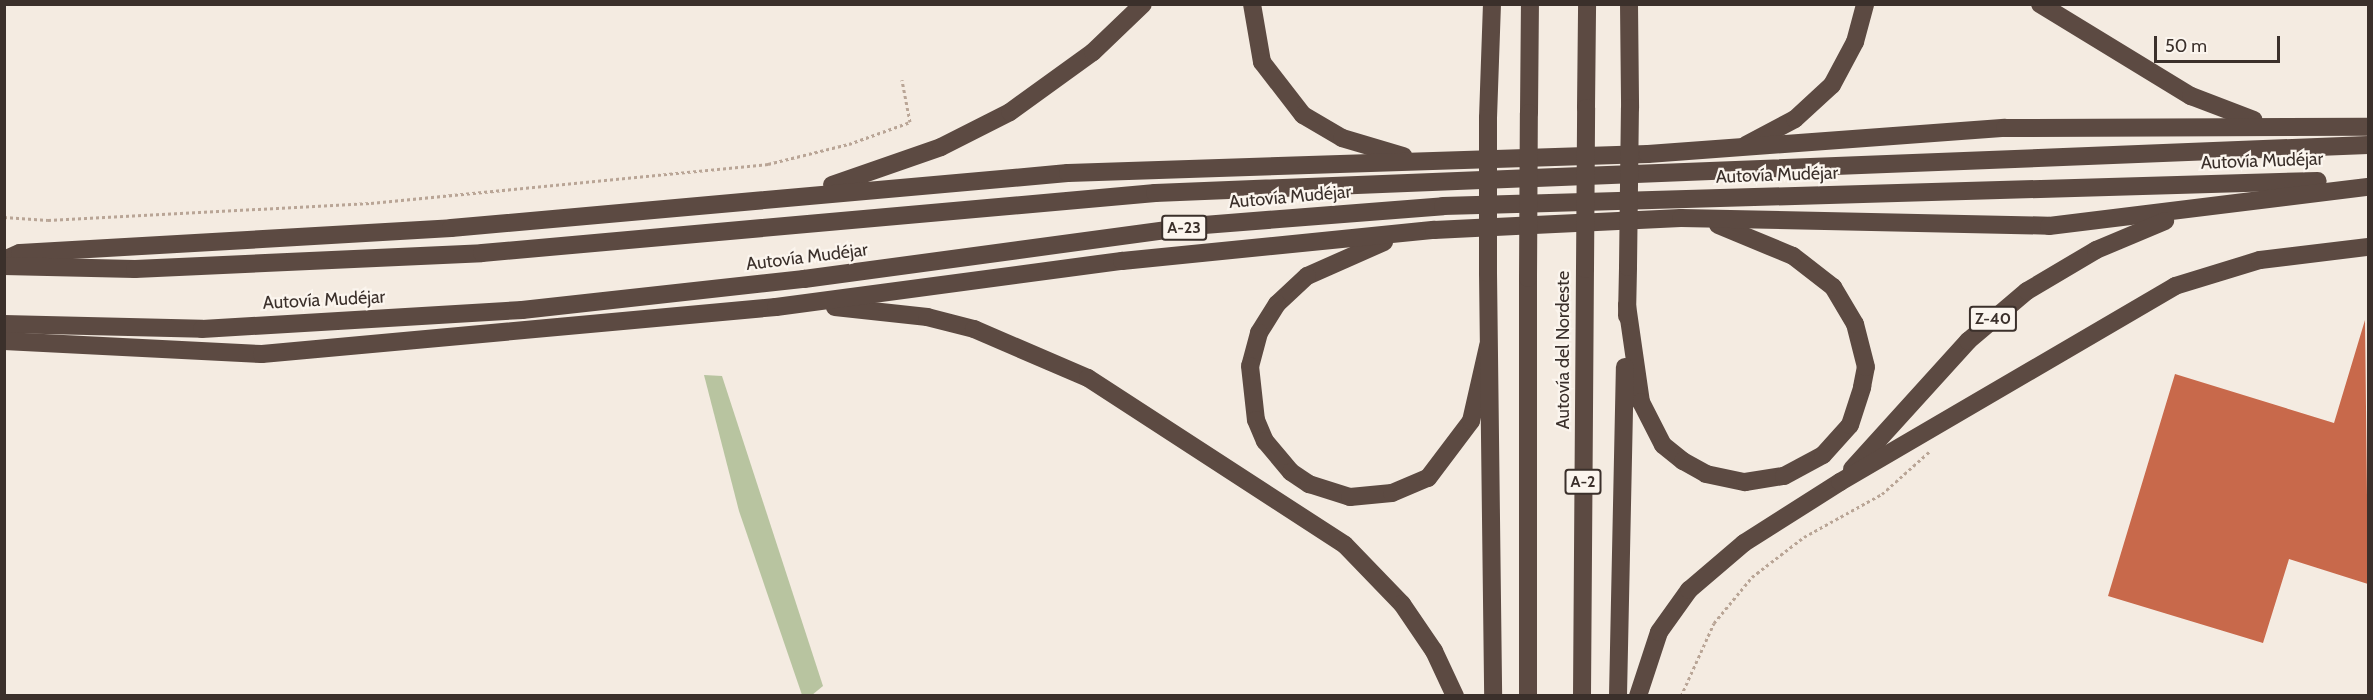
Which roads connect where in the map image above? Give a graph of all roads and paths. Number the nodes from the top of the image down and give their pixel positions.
1 (1143, 4) edge
2 (1252, 4) edge
3 (1478, 4) edge
4 (1492, 4) edge
5 (1530, 4) edge
6 (1587, 4) edge
7 (1629, 4) edge
8 (1636, 4) edge
9 (1865, 4) edge
10 (2040, 4) edge
11 (1629, 38) junction
12 (902, 80) dead end
13 (1488, 95) junction
14 (2282, 127) junction
15 (2368, 127) edge
16 (2368, 145) edge
17 (1736, 149) junction
18 (1423, 161) junction
19 (2368, 179) edge
20 (2368, 187) edge
21 (804, 194) junction
22 (2188, 212) junction
23 (4, 217) edge
24 (1680, 218) junction
25 (1434, 230) junction
26 (2368, 247) edge
27 (4, 260) edge
28 (4, 266) edge
29 (1627, 305) junction
30 (776, 307) junction
31 (4, 324) edge
32 (4, 341) edge
33 (1488, 346) junction
34 (1941, 424) junction
35 (1840, 482) junction
36 (1455, 696) edge
37 (1493, 696) edge
38 (1528, 696) edge
39 (1582, 696) edge
40 (1618, 696) edge
41 (1638, 696) edge
42 (1681, 696) edge

1 - 21 highway
2 - 18 highway
3 - 13 highway
4 - 13 highway
5 - 38 highway, Autovía del Nordeste, bridge
6 - 39 highway, Autovía del Nordeste / A-2, bridge
7 - 11 highway
8 - 11 highway
9 - 17 highway
10 - 14 highway
11 - 29 highway, bridge
12 - 23 path
13 - 33 highway, bridge
14 - 15 highway
14 - 17 highway
16 - 28 highway, Autovía Mudéjar / A-23
17 - 18 highway
18 - 21 highway
19 - 31 highway, Autovía Mudéjar / A-23
20 - 22 highway, Z-40
21 - 27 highway
22 - 24 highway
22 - 35 highway, Z-40
24 - 25 highway
24 - 29 highway
25 - 30 highway
25 - 33 highway
26 - 34 highway
29 - 40 highway
30 - 32 highway
30 - 36 highway
33 - 37 highway
34 - 35 highway
34 - 42 path
35 - 41 highway, Z-40

